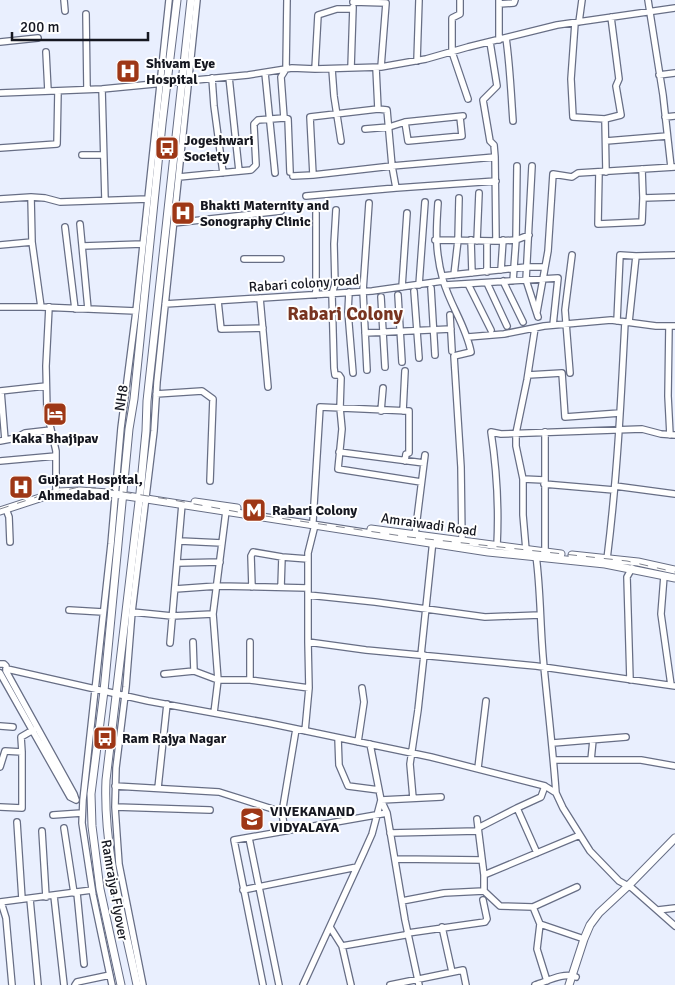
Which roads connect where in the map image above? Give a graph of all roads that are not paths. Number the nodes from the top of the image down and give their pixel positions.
1 (64, 0) edge
2 (169, 0) edge
3 (177, 0) edge
4 (191, 0) edge
5 (197, 0) edge
6 (287, 0) edge
7 (419, 0) edge
8 (460, 0) edge
9 (515, 0) edge
10 (582, 0) edge
11 (648, 0) edge
12 (386, 2) edge
13 (499, 2) edge
14 (353, 4) edge
15 (675, 8) edge
16 (65, 11) dead end
17 (648, 12) junction
18 (86, 14) dead end
19 (611, 17) junction
20 (577, 22) junction
21 (38, 38) dead end
22 (506, 38) junction
23 (499, 40) junction
24 (0, 42) edge
25 (490, 42) junction
26 (46, 52) dead end
27 (452, 52) junction
28 (417, 62) junction
29 (351, 68) junction
30 (379, 68) junction
31 (286, 69) junction
32 (332, 69) junction
33 (315, 70) junction
34 (265, 73) junction
35 (675, 73) edge
36 (659, 75) junction
37 (229, 77) junction
38 (212, 78) junction
39 (186, 81) junction
40 (164, 82) junction
41 (87, 89) junction
42 (102, 89) junction
43 (48, 91) junction
44 (58, 91) junction
45 (0, 94) edge
46 (468, 100) dead end
47 (378, 110) junction
48 (337, 114) junction
49 (675, 116) edge
50 (665, 117) junction
51 (269, 118) junction
52 (284, 118) junction
53 (606, 119) junction
54 (514, 121) dead end
55 (405, 122) junction
56 (389, 127) junction
57 (365, 129) dead end
58 (667, 136) junction
59 (341, 141) dead end
60 (606, 141) junction
61 (0, 148) edge
62 (82, 155) dead end
63 (103, 155) junction
64 (495, 157) junction
65 (392, 166) junction
66 (516, 166) dead end
67 (532, 166) dead end
68 (673, 167) edge
69 (642, 169) junction
70 (239, 171) junction
71 (275, 172) dead end
72 (599, 172) junction
73 (606, 172) junction
74 (223, 173) junction
75 (313, 175) junction
76 (179, 177) junction
77 (496, 181) junction
78 (396, 188) junction
79 (479, 192) dead end
80 (306, 196) dead end
81 (31, 197) junction
82 (0, 198) edge
83 (459, 198) dead end
84 (643, 198) junction
85 (675, 198) edge
86 (148, 199) junction
87 (105, 200) junction
88 (425, 202) dead end
89 (369, 203) dead end
90 (438, 203) dead end
91 (336, 210) dead end
92 (281, 211) dead end
93 (316, 213) dead end
94 (407, 213) dead end
95 (174, 223) junction
96 (80, 224) dead end
97 (64, 226) dead end
98 (529, 235) junction
99 (436, 240) junction
100 (458, 240) junction
101 (474, 240) junction
102 (504, 240) junction
103 (516, 240) junction
104 (487, 241) junction
105 (496, 241) junction
106 (32, 242) junction
107 (143, 244) junction
108 (0, 245) edge
109 (83, 246) junction
110 (572, 255) dead end
111 (675, 255) edge
112 (636, 256) junction
113 (244, 259) dead end
114 (281, 260) dead end
115 (526, 267) junction
116 (545, 267) junction
117 (514, 269) junction
118 (501, 270) junction
119 (487, 272) junction
120 (472, 273) junction
121 (454, 275) junction
122 (543, 278) junction
123 (526, 280) junction
124 (444, 281) junction
125 (513, 281) junction
126 (487, 282) junction
127 (503, 282) junction
128 (419, 284) junction
129 (468, 284) junction
130 (402, 287) junction
131 (431, 288) dead end
132 (414, 290) dead end
133 (363, 291) junction
134 (348, 292) junction
135 (332, 294) junction
136 (315, 295) junction
137 (398, 295) dead end
138 (381, 297) dead end
139 (260, 298) junction
140 (218, 301) junction
141 (165, 304) junction
142 (0, 307) edge
143 (41, 307) junction
144 (49, 307) junction
145 (75, 308) junction
146 (88, 309) junction
147 (136, 311) junction
148 (450, 314) dead end
149 (616, 320) junction
150 (523, 322) dead end
151 (627, 322) junction
152 (565, 324) junction
153 (553, 325) junction
154 (507, 326) dead end
155 (672, 326) edge
156 (263, 328) junction
157 (535, 328) junction
158 (451, 329) junction
159 (433, 330) junction
160 (491, 330) dead end
161 (417, 331) junction
162 (400, 332) junction
163 (365, 333) junction
164 (383, 333) junction
165 (468, 337) junction
166 (452, 351) dead end
167 (435, 355) dead end
168 (419, 358) dead end
169 (402, 362) dead end
170 (385, 366) dead end
171 (367, 370) dead end
172 (405, 371) dead end
173 (353, 373) dead end
174 (570, 373) dead end
175 (528, 375) junction
176 (46, 386) junction
177 (268, 387) dead end
178 (383, 388) dead end
179 (0, 391) edge
180 (156, 394) junction
181 (340, 408) junction
182 (381, 411) junction
183 (403, 411) junction
184 (620, 413) junction
185 (51, 430) junction
186 (619, 430) junction
187 (545, 432) junction
188 (516, 434) junction
189 (673, 435) edge
190 (2, 440) edge
191 (339, 452) junction
192 (425, 455) dead end
193 (56, 456) junction
194 (0, 461) edge
195 (405, 461) junction
196 (424, 463) junction
197 (523, 479) junction
198 (210, 481) dead end
199 (421, 482) junction
200 (544, 482) junction
201 (615, 488) junction
202 (56, 489) junction
203 (119, 493) junction
204 (142, 493) junction
205 (675, 494) edge
206 (182, 502) junction
207 (2, 509) edge
208 (226, 511) junction
209 (314, 523) junction
210 (415, 535) junction
211 (433, 540) junction
212 (180, 541) junction
213 (462, 541) junction
214 (10, 542) dead end
215 (222, 542) junction
216 (497, 546) junction
217 (526, 550) junction
218 (545, 552) junction
219 (536, 556) junction
220 (282, 557) junction
221 (308, 558) junction
222 (607, 559) junction
223 (220, 562) junction
224 (178, 563) junction
225 (632, 568) junction
226 (675, 570) edge
227 (664, 576) junction
228 (675, 578) edge
229 (217, 586) junction
230 (252, 587) junction
231 (281, 588) junction
232 (175, 589) junction
233 (308, 592) junction
234 (70, 610) dead end
235 (426, 610) junction
236 (103, 612) junction
237 (132, 612) junction
238 (213, 614) junction
239 (540, 615) junction
240 (172, 616) junction
241 (193, 642) dead end
242 (250, 642) dead end
243 (308, 642) junction
244 (170, 643) dead end
245 (422, 655) junction
246 (1, 662) edge
247 (544, 667) junction
248 (3, 671) edge
249 (194, 671) junction
250 (164, 674) dead end
251 (218, 680) junction
252 (250, 680) junction
253 (630, 680) junction
254 (673, 685) edge
255 (309, 688) junction
256 (362, 688) dead end
257 (96, 689) junction
258 (104, 691) junction
259 (121, 695) junction
260 (486, 701) dead end
261 (166, 704) junction
262 (214, 713) junction
263 (0, 726) edge
264 (13, 727) dead end
265 (296, 729) junction
266 (33, 730) junction
267 (305, 731) junction
268 (626, 737) dead end
269 (338, 738) junction
270 (594, 740) junction
271 (358, 742) junction
272 (553, 743) junction
273 (370, 744) junction
274 (22, 752) junction
275 (411, 753) junction
276 (554, 760) junction
277 (591, 760) junction
278 (675, 766) edge
279 (0, 767) edge
280 (478, 768) junction
281 (115, 786) junction
282 (545, 786) junction
283 (158, 788) junction
284 (379, 790) junction
285 (556, 793) junction
286 (441, 797) dead end
287 (91, 798) junction
288 (413, 798) junction
289 (76, 800) junction
290 (381, 800) junction
291 (83, 803) junction
292 (0, 807) edge
293 (115, 807) junction
294 (517, 808) junction
295 (210, 810) dead end
296 (282, 812) junction
297 (377, 813) junction
298 (387, 813) junction
299 (82, 814) junction
300 (53, 815) dead end
301 (477, 819) dead end
302 (18, 822) dead end
303 (64, 828) dead end
304 (478, 830) junction
305 (285, 831) junction
306 (42, 832) dead end
307 (390, 833) junction
308 (580, 835) junction
309 (249, 838) junction
310 (675, 838) edge
311 (675, 843) edge
312 (537, 853) junction
313 (394, 859) junction
314 (482, 860) junction
315 (357, 867) junction
316 (484, 874) junction
317 (259, 887) junction
318 (577, 887) dead end
319 (630, 887) junction
320 (92, 890) junction
321 (243, 890) junction
322 (484, 891) junction
323 (118, 892) junction
324 (75, 893) junction
325 (54, 896) junction
326 (46, 897) junction
327 (30, 898) junction
328 (22, 899) junction
329 (483, 900) dead end
330 (402, 901) junction
331 (0, 902) edge
332 (126, 904) junction
333 (532, 907) junction
334 (675, 908) edge
335 (658, 910) junction
336 (540, 924) junction
337 (675, 926) edge
338 (330, 927) junction
339 (442, 927) junction
340 (408, 933) junction
341 (584, 939) junction
342 (342, 946) junction
343 (84, 964) dead end
344 (452, 972) junction
345 (110, 975) junction
346 (574, 976) junction
347 (547, 981) junction
348 (418, 982) edge
349 (12, 985) edge
350 (38, 985) edge
351 (64, 985) edge
352 (75, 985) edge
353 (112, 985) edge
354 (121, 985) edge
355 (137, 985) edge
356 (143, 985) edge
357 (262, 985) edge
358 (279, 985) edge
359 (303, 985) edge
360 (350, 985) edge
361 (390, 985) edge
362 (466, 985) edge
363 (535, 985) edge
364 (569, 985) edge
365 (574, 985) edge

1 - 16 street
2 - 40 street
3 - 40 main road, NH8
4 - 39 main road, NH8
5 - 39 street
6 - 31 street
7 - 28 street
8 - 27 street
9 - 13 street
10 - 20 street
11 - 17 street
12 - 14 street
12 - 30 street
13 - 23 street
14 - 29 street
14 - 33 street
15 - 17 street
17 - 19 street
17 - 36 street
18 - 41 street
19 - 20 street
19 - 53 street
20 - 22 street
20 - 53 street
21 - 24 street
22 - 23 street
22 - 54 street
23 - 25 street
25 - 27 street
25 - 64 street
26 - 43 street
27 - 28 street
27 - 46 street
28 - 30 street
29 - 30 street
29 - 32 street
30 - 47 street
31 - 33 street
31 - 34 street
31 - 52 street
32 - 33 street
32 - 48 street
34 - 37 street
34 - 51 street
35 - 36 street
36 - 50 street
37 - 38 street
37 - 70 street
38 - 39 street
38 - 74 street
39 - 40 street
39 - 76 street
39 - 204 main road, NH8
40 - 42 street
40 - 86 street
40 - 203 main road, NH8
41 - 42 street
41 - 44 street
42 - 63 street
43 - 44 street
43 - 45 street
44 - 61 street
47 - 48 street
47 - 56 street
48 - 59 street
48 - 75 street
49 - 50 street
50 - 58 street
51 - 52 street
51 - 70 street
51 - 71 street
52 - 75 street
53 - 60 street
55 - 55 street
55 - 56 street
56 - 57 street
56 - 65 street
58 - 60 street
58 - 68 street
60 - 73 street
62 - 63 street
63 - 87 street
64 - 65 street
64 - 77 street
65 - 75 street
65 - 78 street
66 - 103 street
67 - 98 street
68 - 69 street
69 - 73 street
69 - 84 street
70 - 74 street
72 - 73 street
72 - 84 street
72 - 116 street
74 - 76 street
76 - 95 street
77 - 78 street
77 - 105 street
78 - 80 street
79 - 101 street
81 - 82 street
81 - 87 street
81 - 106 street
83 - 100 street
84 - 85 street
86 - 87 street
86 - 107 street
88 - 128 street
89 - 133 street
90 - 99 street
91 - 135 street
92 - 95 street
93 - 136 street
94 - 130 street
95 - 141 street
96 - 109 street
97 - 145 street
98 - 103 street
98 - 115 street
99 - 100 street
99 - 124 street
100 - 101 street
100 - 121 street
101 - 104 street
101 - 120 street
102 - 103 street
102 - 105 street
102 - 118 street
103 - 117 street
104 - 105 street
104 - 119 street
106 - 108 street
106 - 143 street
107 - 109 street
107 - 147 street
109 - 146 street
110 - 152 street
111 - 112 street
112 - 149 street
112 - 151 street
113 - 114 street
115 - 116 street
115 - 117 street
115 - 123 street
116 - 122 street
117 - 118 street
117 - 125 street
118 - 119 street
119 - 120 street
120 - 121 street
121 - 124 street
122 - 123 street
122 - 123 street
122 - 153 street
123 - 125 street
124 - 128 street, Rabari colony road
124 - 129 street
124 - 165 street
125 - 127 street
126 - 127 street
126 - 129 street
126 - 154 street
127 - 150 street
128 - 130 street, Rabari colony road
129 - 160 street
130 - 133 street, Rabari colony road
131 - 159 street
132 - 161 street
133 - 134 street, Rabari colony road
133 - 163 street
134 - 135 street, Rabari colony road
134 - 173 street
135 - 136 street, Rabari colony road
135 - 181 street
136 - 139 street, Rabari colony road
137 - 162 street
138 - 164 street
139 - 140 street, Rabari colony road
139 - 156 street
140 - 141 street, Rabari colony road
140 - 156 street
141 - 180 street
142 - 143 street
143 - 144 street
144 - 145 street
144 - 176 street
145 - 146 street
146 - 147 street
147 - 203 street
148 - 158 street
149 - 151 street
149 - 152 street
151 - 155 street
151 - 184 street
152 - 153 street
152 - 174 street
153 - 157 street
155 - 189 street
156 - 177 street
157 - 165 street
157 - 175 street
158 - 159 street
158 - 166 street
159 - 161 street
159 - 167 street
161 - 162 street
161 - 168 street
162 - 164 street
162 - 169 street
163 - 164 street
163 - 171 street
164 - 170 street
165 - 213 street
172 - 183 street
175 - 184 street
175 - 188 street
176 - 179 street
176 - 185 street
178 - 182 street
179 - 190 street
180 - 198 street
180 - 204 street
181 - 182 street
181 - 191 street
181 - 209 street
182 - 183 street
183 - 195 street
184 - 186 street
185 - 190 street
185 - 193 street
186 - 187 street
186 - 189 street
186 - 201 street
187 - 188 street
187 - 200 street
188 - 197 street
188 - 216 street
191 - 195 street
191 - 199 street
192 - 196 street
193 - 194 street
193 - 202 street
195 - 196 street
196 - 199 street
197 - 200 street
197 - 217 street
199 - 210 street
200 - 201 street
200 - 218 street
201 - 205 street
201 - 222 street
202 - 203 main road
202 - 207 main road
203 - 204 main road
203 - 207 main road
203 - 236 street
203 - 258 main road, NH8
204 - 206 main road
204 - 237 street
204 - 259 main road, NH8
206 - 208 main road
206 - 209 main road, Amraiwadi Road
206 - 212 street
207 - 214 street
208 - 209 main road
208 - 215 street
209 - 210 main road, Amraiwadi Road
209 - 211 main road
209 - 221 street
210 - 211 main road, Amraiwadi Road
211 - 213 main road, Amraiwadi Road
211 - 219 main road
211 - 235 street
212 - 215 street
212 - 224 street
213 - 216 main road, Amraiwadi Road
215 - 223 street
216 - 217 main road, Amraiwadi Road
217 - 218 main road, Amraiwadi Road
218 - 222 main road, Amraiwadi Road
219 - 225 main road
219 - 239 street
220 - 221 street
220 - 230 street
220 - 231 street
221 - 233 street
222 - 226 main road, Amraiwadi Road
223 - 224 street
223 - 229 street
224 - 232 street
225 - 227 main road
225 - 253 street
227 - 228 main road
227 - 254 street
229 - 230 street
229 - 232 street
229 - 238 street
230 - 231 street
231 - 233 street
232 - 240 street
233 - 235 street
233 - 243 street
234 - 236 street
235 - 239 street
235 - 245 street
236 - 257 street
237 - 240 street
237 - 259 street
238 - 240 street
238 - 251 street
239 - 247 street
240 - 244 street
241 - 249 street
242 - 252 street
243 - 245 street
243 - 255 street
245 - 247 street
245 - 275 street
246 - 248 street
247 - 253 street
247 - 272 street
248 - 257 street
248 - 266 street
248 - 289 street
249 - 250 street
249 - 251 street
251 - 252 street
251 - 262 street
252 - 255 street
253 - 254 street
255 - 267 street
256 - 271 street
257 - 258 street
257 - 291 street
258 - 259 street
258 - 287 main road, NH8
259 - 261 street
259 - 281 street
259 - 323 main road, Ramrajya Flyover
260 - 280 street
261 - 262 street
261 - 283 street
262 - 265 street
263 - 264 street
265 - 267 street
265 - 296 street
266 - 274 street
266 - 289 street
267 - 269 street
268 - 270 street
269 - 271 street
269 - 284 street
270 - 272 street
270 - 277 street
271 - 273 street
272 - 276 street
273 - 275 street
273 - 284 street
274 - 279 street
274 - 292 street
275 - 280 street
275 - 288 street
276 - 277 street
276 - 285 street
277 - 278 street
280 - 282 street
281 - 283 street
281 - 293 street
282 - 285 street
282 - 294 street
283 - 296 street
284 - 290 street
285 - 308 street
286 - 288 street
287 - 291 street
287 - 354 main road, Ramrajya Flyover
288 - 290 street
289 - 291 street
290 - 297 street
290 - 298 street
291 - 299 street
293 - 295 street
293 - 332 street
294 - 304 street
294 - 312 street
296 - 305 street
297 - 298 street
297 - 305 street
297 - 315 street
298 - 307 street
299 - 300 street
299 - 320 street
301 - 304 street
302 - 328 street
303 - 324 street
304 - 307 street
304 - 314 street
305 - 309 street
306 - 326 street
307 - 313 street
308 - 312 street
308 - 319 street
309 - 317 street
309 - 321 street
310 - 319 main road
311 - 319 main road
312 - 316 street
313 - 314 street
313 - 330 street
314 - 316 street
315 - 317 street
315 - 338 street
316 - 322 street
317 - 321 street
317 - 358 street
318 - 333 street
319 - 335 street
319 - 341 main road
319 - 346 main road
320 - 324 street
320 - 345 street
321 - 357 street
322 - 330 street
322 - 333 street
323 - 332 main road
323 - 355 main road, Ramrajya Flyover
324 - 325 street
324 - 343 street
325 - 326 street
325 - 351 street
326 - 327 street
327 - 328 street
327 - 350 street
328 - 331 street
329 - 339 street
330 - 340 street
331 - 349 street
332 - 356 street
333 - 336 street
334 - 335 street
335 - 337 street
336 - 341 street
336 - 347 street
338 - 342 street
338 - 359 street
339 - 340 street
339 - 344 street
340 - 342 street
340 - 348 street
341 - 346 main road
342 - 360 street
344 - 348 street
344 - 362 street
345 - 352 street
345 - 353 street
346 - 347 street
346 - 364 main road
346 - 365 main road
347 - 363 street
348 - 361 street

